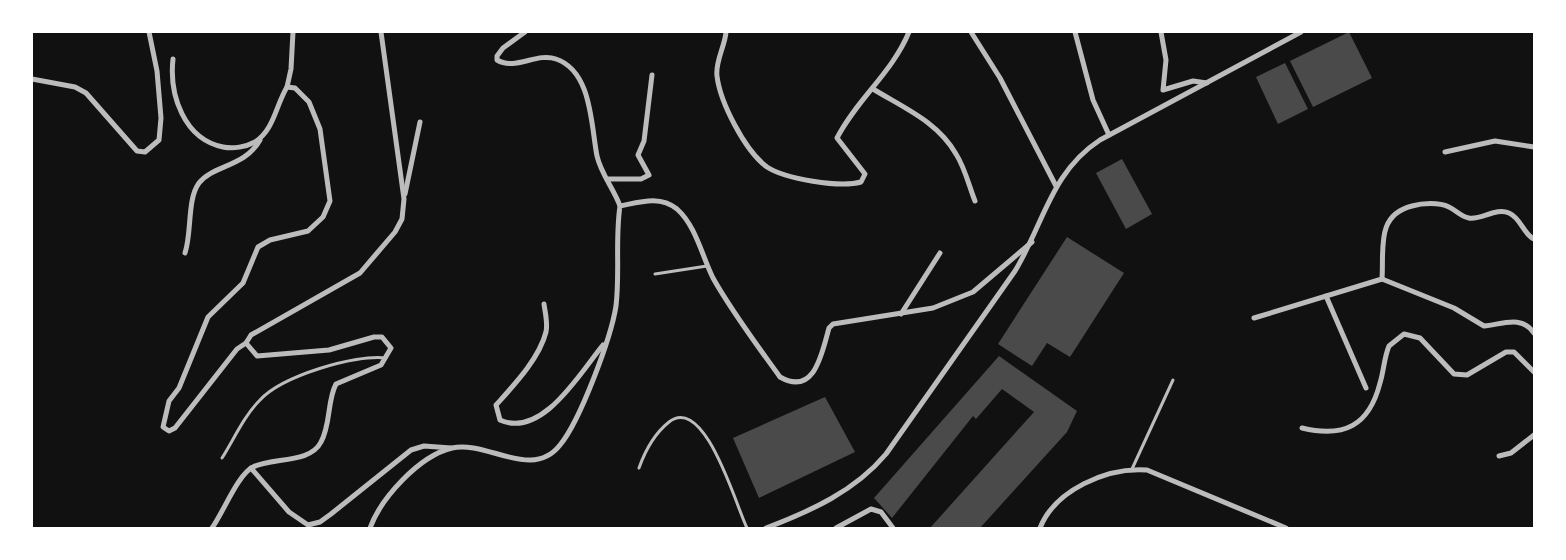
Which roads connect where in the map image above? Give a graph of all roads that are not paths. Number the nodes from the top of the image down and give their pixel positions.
1 (149, 32) edge
2 (292, 32) edge
3 (381, 32) edge
4 (525, 32) edge
5 (726, 32) edge
6 (909, 32) edge
7 (971, 32) edge
8 (1075, 32) edge
9 (1161, 32) edge
10 (1301, 32) edge
11 (173, 59) dead end
12 (652, 75) dead end
13 (32, 79) edge
14 (1207, 83) junction
15 (287, 87) junction
16 (873, 89) junction
17 (420, 122) dead end
18 (1109, 135) junction
19 (262, 136) junction
20 (1534, 147) edge
21 (1445, 152) dead end
22 (606, 179) junction
23 (1056, 186) junction
24 (404, 199) junction
25 (975, 201) dead end
26 (620, 206) junction
27 (1534, 239) edge
28 (1032, 242) junction
29 (185, 253) dead end
30 (940, 253) dead end
31 (707, 266) junction
32 (655, 274) dead end
33 (1382, 279) junction
34 (1326, 296) junction
35 (544, 304) dead end
36 (901, 314) junction
37 (1254, 318) dead end
38 (1534, 333) edge
39 (608, 339) junction
40 (246, 344) junction
41 (388, 358) junction
42 (1534, 372) edge
43 (1173, 380) dead end
44 (1366, 388) dead end
45 (1302, 428) dead end
46 (1534, 435) edge
47 (453, 448) junction
48 (1499, 456) dead end
49 (222, 458) dead end
50 (250, 468) junction
51 (639, 468) dead end
52 (1132, 469) junction
53 (212, 528) edge
54 (370, 528) edge
55 (747, 528) edge
56 (766, 528) edge
57 (836, 528) edge
58 (893, 528) edge
59 (1040, 528) edge
60 (1286, 528) edge

1 - 13 street
2 - 15 street
3 - 24 street
4 - 22 street
5 - 16 street
6 - 16 street
7 - 23 street
8 - 18 street
9 - 14 street
10 - 14 street
11 - 19 street
12 - 22 street
14 - 18 street
15 - 19 street
15 - 40 street
16 - 25 street
17 - 24 street
18 - 23 street
19 - 29 street
20 - 21 street
22 - 26 street
23 - 28 street
24 - 40 street
26 - 31 street
26 - 39 street
27 - 33 street
28 - 36 street
28 - 56 street
30 - 36 street
31 - 32 lane
31 - 36 street
33 - 34 street
33 - 38 street
34 - 37 street
34 - 44 street
35 - 39 street
39 - 47 street
40 - 41 street
41 - 49 lane
41 - 50 street
42 - 45 street
43 - 52 lane
46 - 48 street
47 - 50 street
47 - 54 street
50 - 53 street
51 - 55 lane
52 - 59 street
52 - 60 street
57 - 58 street

